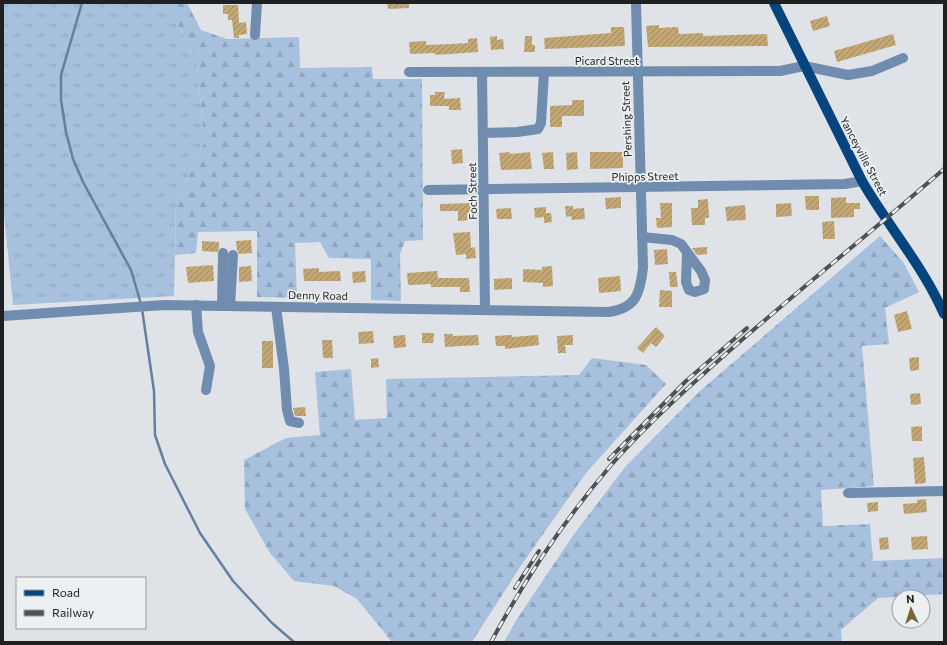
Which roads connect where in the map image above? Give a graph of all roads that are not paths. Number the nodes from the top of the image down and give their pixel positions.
1 (257, 3) edge
2 (636, 3) edge
3 (774, 3) edge
4 (255, 35) dead end
5 (903, 58) dead end
6 (804, 66) junction
7 (410, 72) dead end
8 (482, 72) junction
9 (544, 72) junction
10 (637, 72) junction
11 (483, 133) junction
12 (862, 181) junction
13 (640, 188) junction
14 (428, 190) dead end
15 (484, 190) junction
16 (642, 237) junction
17 (228, 254) dead end
18 (687, 254) dead end
19 (631, 304) joint
20 (196, 305) junction
21 (226, 306) junction
22 (276, 306) junction
23 (485, 309) junction
24 (944, 314) edge
25 (3, 316) edge
26 (206, 390) dead end
27 (299, 423) dead end
28 (944, 491) edge
29 (848, 493) dead end

1 - 4 street
2 - 10 street, Pershing Street
3 - 6 main road, Yanceyville Street
5 - 6 street
6 - 10 street, Picard Street
6 - 12 main road, Yanceyville Street
7 - 8 street, Picard Street
8 - 9 street, Picard Street
8 - 11 street, Foch Street
9 - 10 street, Picard Street
9 - 11 street
10 - 13 street, Pershing Street
11 - 15 street, Foch Street
12 - 13 street, Phipps Street
12 - 24 main road, Yanceyville Street
13 - 15 street, Phipps Street
13 - 16 street, Pershing Street
14 - 15 street, Phipps Street
15 - 23 street, Foch Street
16 - 18 street
16 - 19 street, Pershing Street
17 - 21 street
19 - 23 street, Denny Road
20 - 21 street, Denny Road
20 - 25 street, Denny Road
20 - 26 street
21 - 22 street, Denny Road
22 - 23 street, Denny Road
22 - 27 street
28 - 29 street

